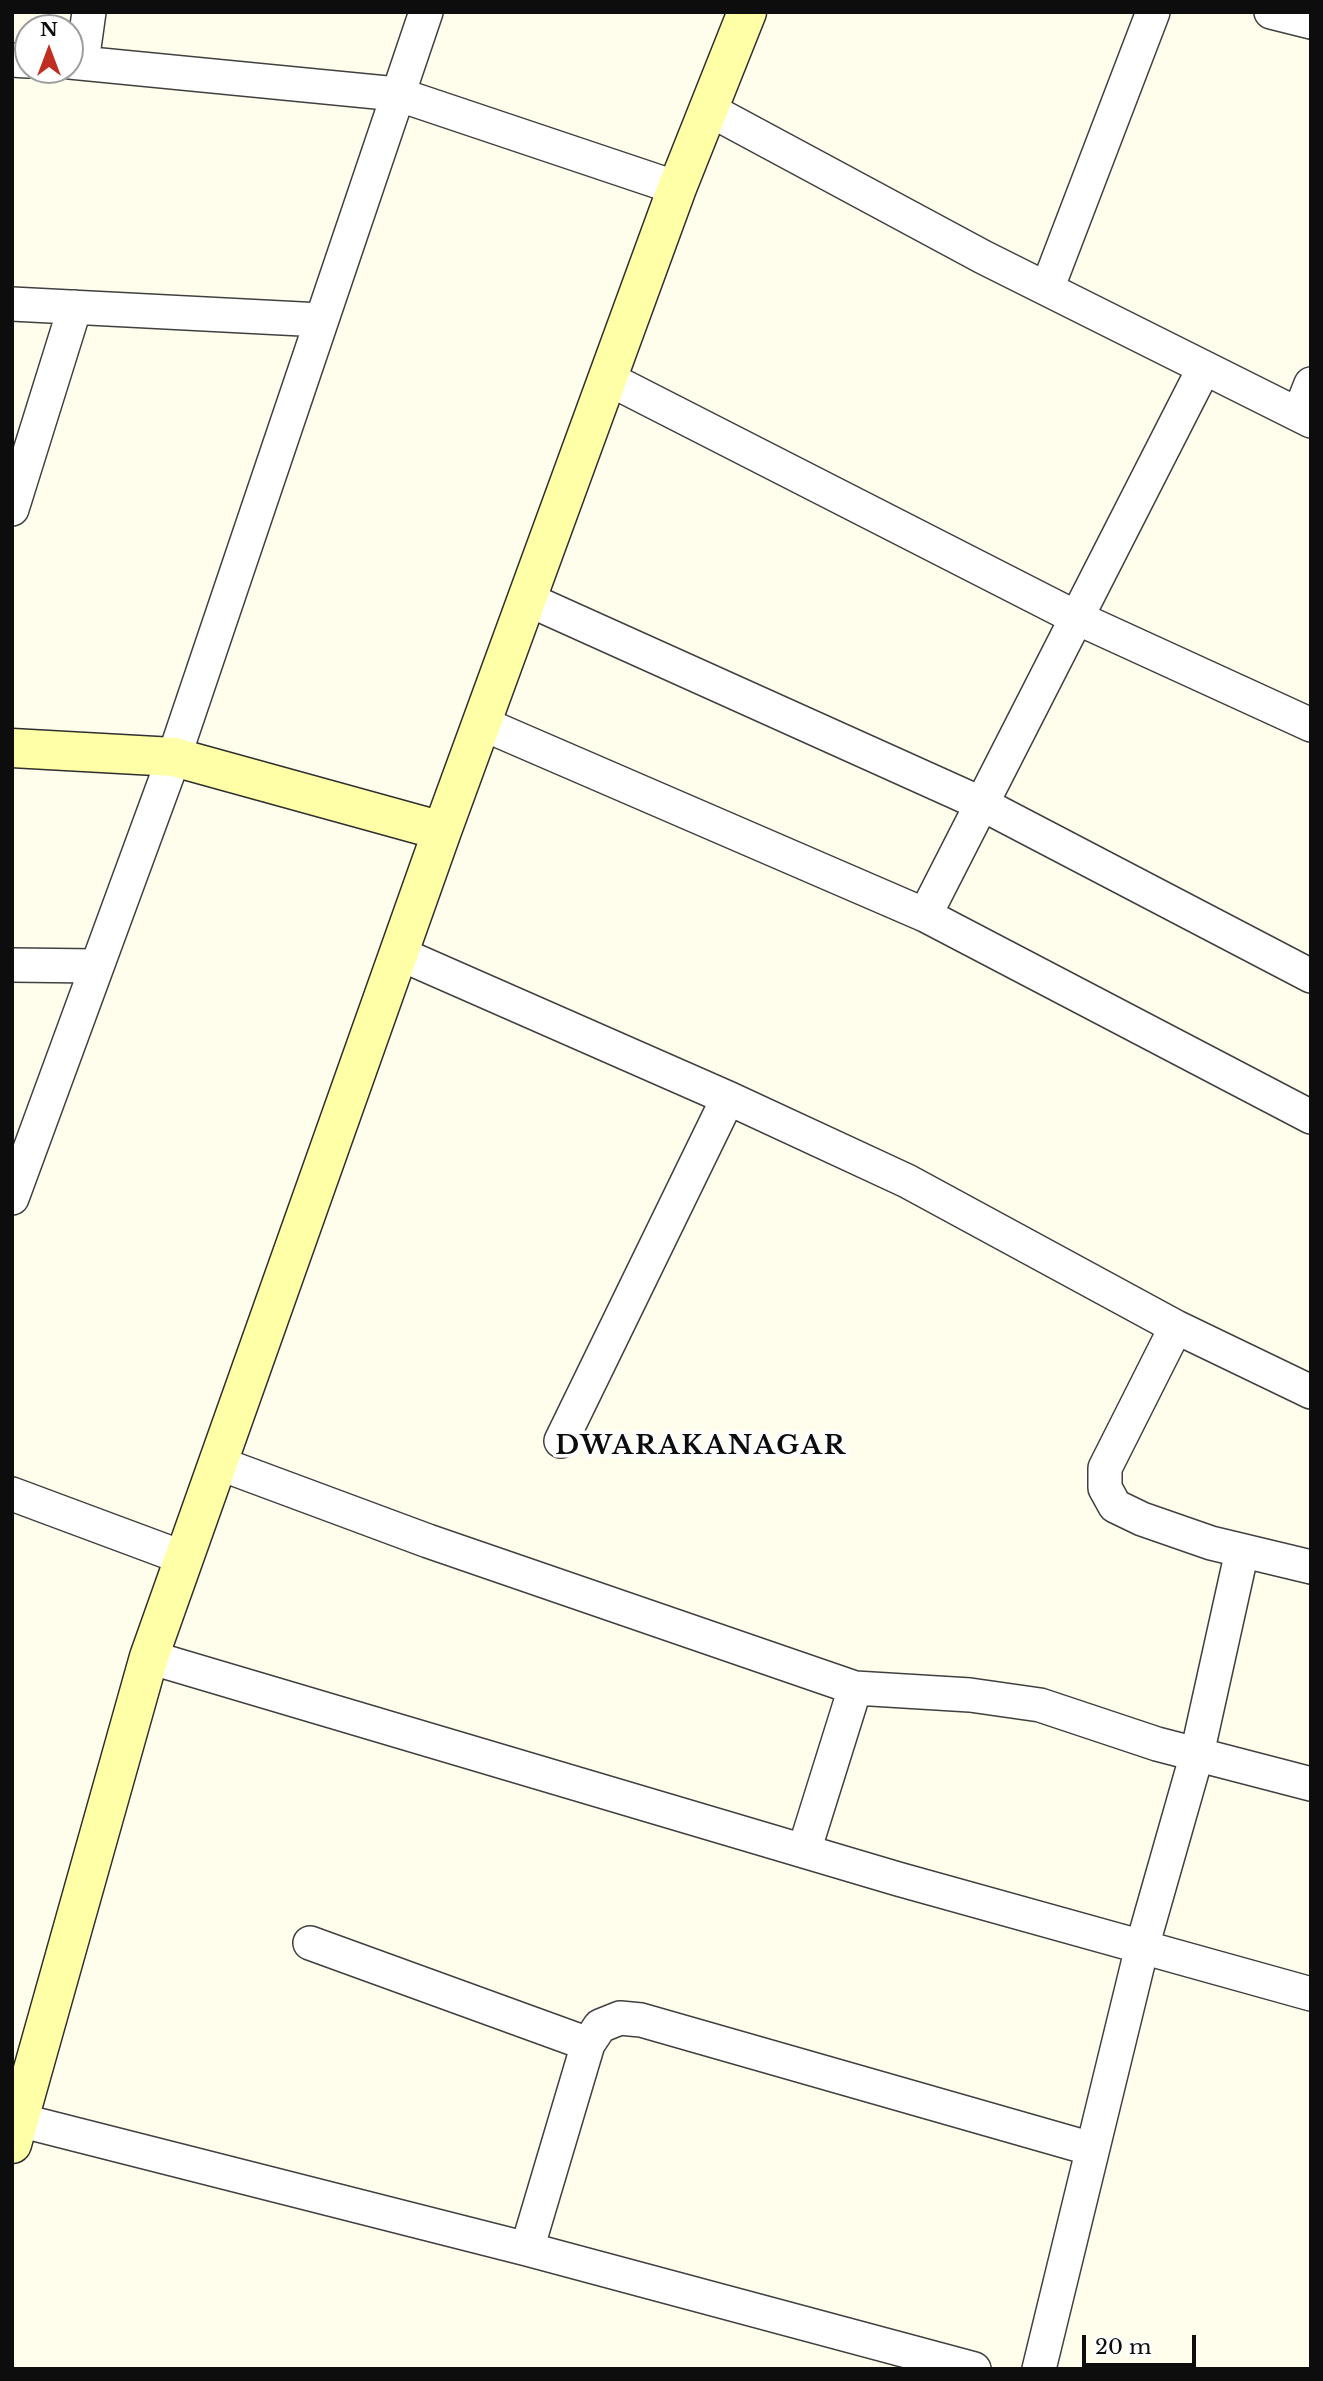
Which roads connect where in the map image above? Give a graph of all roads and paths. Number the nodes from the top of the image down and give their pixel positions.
1 (89, 12) edge
2 (426, 12) edge
3 (747, 12) edge
4 (1153, 12) edge
5 (1271, 12) edge
6 (1311, 22) edge
7 (84, 31) edge
8 (84, 63) edge
9 (397, 94) junction
10 (708, 109) junction
11 (677, 188) junction
12 (1047, 289) junction
13 (12, 304) edge
14 (75, 306) junction
15 (321, 320) junction
16 (1204, 369) junction
17 (607, 379) junction
18 (1307, 406) edge
19 (12, 509) edge
20 (527, 599) junction
21 (1075, 617) junction
22 (481, 723) junction
23 (1311, 725) edge
24 (12, 748) edge
25 (174, 757) junction
26 (980, 803) junction
27 (442, 831) junction
28 (925, 915) junction
29 (398, 953) junction
30 (12, 965) edge
31 (97, 966) junction
32 (1311, 976) edge
33 (728, 1098) junction
34 (1311, 1118) edge
35 (12, 1198) edge
36 (1176, 1327) junction
37 (1311, 1392) edge
38 (561, 1441) dead end
39 (218, 1462) junction
40 (12, 1494) edge
41 (1242, 1551) junction
42 (184, 1558) junction
43 (1311, 1567) edge
44 (149, 1657) junction
45 (855, 1688) junction
46 (1197, 1754) junction
47 (1311, 1784) edge
48 (804, 1851) junction
49 (310, 1942) dead end
50 (1142, 1947) junction
51 (1311, 1994) edge
52 (588, 2044) junction
53 (16, 2132) edge
54 (1092, 2149) junction
55 (527, 2249) junction
56 (974, 2369) edge
57 (1039, 2369) edge

1 - 7 street
2 - 9 street
3 - 10 street
4 - 12 street
5 - 6 street
8 - 9 street
9 - 11 street
9 - 15 street
10 - 11 street
10 - 12 street
11 - 17 street
12 - 16 street
13 - 14 street
14 - 15 street
14 - 19 street
15 - 25 street
16 - 18 street
16 - 21 street
17 - 20 street
17 - 21 street
20 - 22 street
20 - 26 street
21 - 23 street
21 - 26 street
22 - 27 street
22 - 28 street
24 - 25 street
25 - 27 street
25 - 31 street
26 - 28 street
26 - 32 street
27 - 29 street
28 - 34 street
29 - 33 street
29 - 39 street
30 - 31 street
31 - 35 street
33 - 36 street
33 - 38 street
36 - 37 street
36 - 41 street
39 - 42 street
39 - 45 street
40 - 42 street
41 - 43 street
41 - 46 street
42 - 44 street
44 - 48 street
44 - 53 street
45 - 46 street
45 - 48 street
46 - 47 street
46 - 50 street
48 - 50 street
49 - 52 street
50 - 51 street
50 - 54 street
52 - 54 street
52 - 55 street
53 - 55 street
54 - 57 street
55 - 56 street

